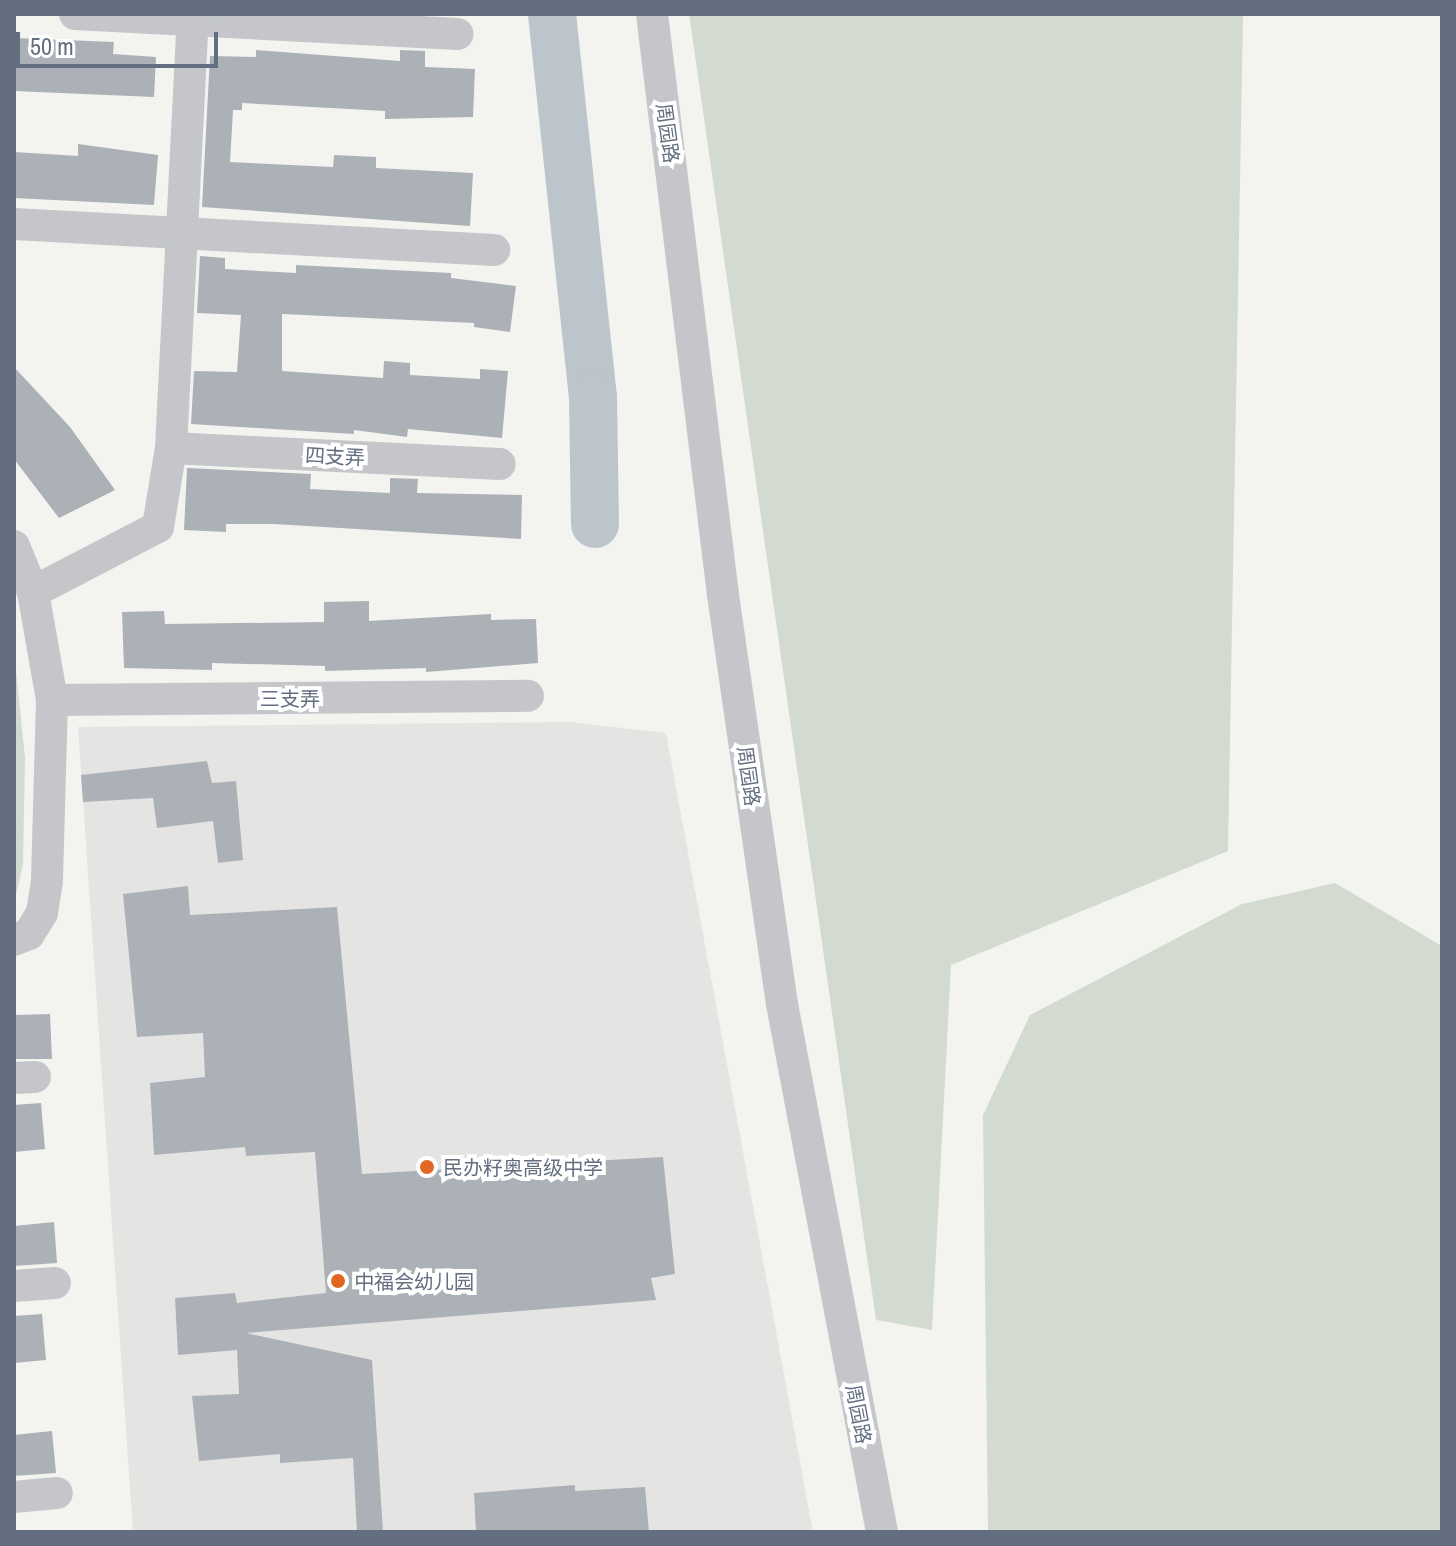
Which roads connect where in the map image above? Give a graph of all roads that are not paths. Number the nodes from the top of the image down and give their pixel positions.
1 (75, 14) edge
2 (652, 14) edge
3 (193, 16) edge
4 (457, 34) dead end
5 (14, 224) edge
6 (182, 234) junction
7 (494, 250) dead end
8 (171, 448) junction
9 (500, 464) dead end
10 (14, 546) edge
11 (33, 592) junction
12 (528, 696) dead end
13 (52, 700) junction
14 (14, 940) edge
15 (55, 1283) dead end
16 (14, 1286) edge
17 (57, 1493) dead end
18 (14, 1497) edge
19 (882, 1532) edge

1 - 3 street
2 - 19 street, 周园路
3 - 4 street
3 - 6 street
5 - 6 street
6 - 7 street
6 - 8 street
8 - 9 street, 四支弄
8 - 11 street
10 - 11 street
11 - 13 street
12 - 13 street, 三支弄
13 - 14 street
15 - 16 street
17 - 18 street

